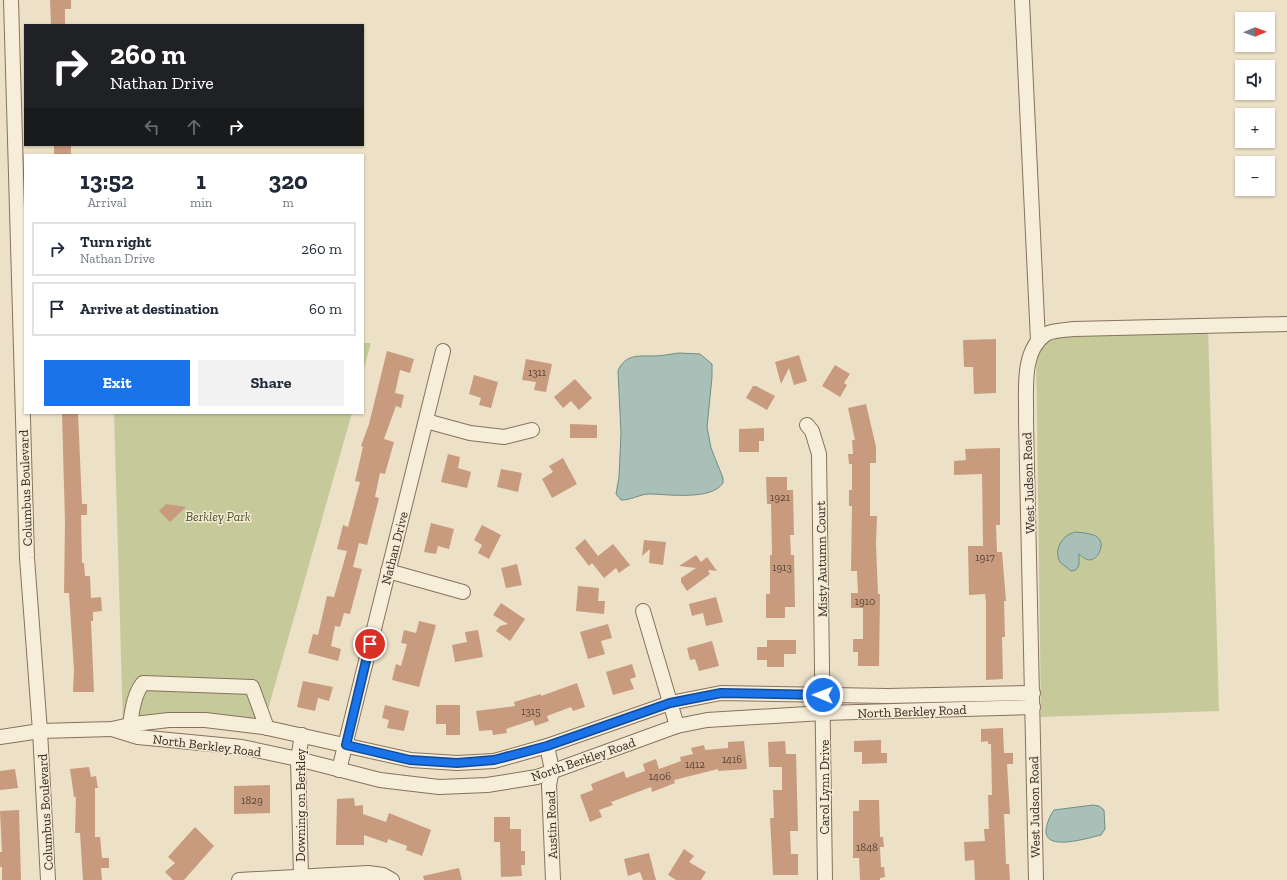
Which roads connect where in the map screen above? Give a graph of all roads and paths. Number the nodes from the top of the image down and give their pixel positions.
1 (11, 0) edge
2 (1022, 0) edge
3 (6, 51) edge
4 (1287, 324) edge
5 (1038, 341) junction
6 (444, 351) dead end
7 (426, 421) junction
8 (807, 425) dead end
9 (532, 430) dead end
10 (388, 571) junction
11 (463, 592) dead end
12 (643, 610) dead end
13 (1033, 693) junction
14 (823, 695) junction
15 (670, 703) junction
16 (1033, 707) junction
17 (823, 713) junction
18 (130, 725) junction
19 (677, 726) junction
20 (267, 728) junction
21 (112, 729) junction
22 (40, 731) junction
23 (302, 735) junction
24 (0, 737) edge
25 (346, 745) junction
26 (547, 746) junction
27 (298, 759) junction
28 (339, 770) junction
29 (552, 772) junction
30 (301, 876) junction
31 (48, 880) edge
32 (240, 880) edge
33 (392, 880) edge
34 (553, 880) edge
35 (824, 880) edge
36 (1036, 880) edge

1 - 3 street, Columbus Boulevard
2 - 5 street
3 - 22 street, Columbus Boulevard
4 - 5 street
5 - 13 street, West Judson Road
6 - 7 street, Nathan Drive
7 - 9 street
7 - 10 street, Nathan Drive
8 - 14 street, Misty Autumn Court
10 - 11 street
10 - 25 street, Nathan Drive
12 - 15 street
13 - 14 street, North Berkley Road
13 - 16 street, West Judson Road
14 - 15 street, North Berkley Road
14 - 17 street, Carol Lynn Drive
15 - 19 street
15 - 26 street, North Berkley Road
16 - 17 street, North Berkley Road
16 - 36 street, West Judson Road
17 - 19 street, North Berkley Road
17 - 35 street, Carol Lynn Drive
18 - 20 street, North Berkley Road
18 - 20 street
18 - 21 street, North Berkley Road
19 - 29 street, North Berkley Road
20 - 23 street, North Berkley Road
21 - 22 street, North Berkley Road
21 - 27 street, North Berkley Road
22 - 24 street, North Berkley Road
22 - 31 street, Columbus Boulevard
23 - 25 street, North Berkley Road
23 - 27 street, Downing on Berkley
25 - 26 street, North Berkley Road
25 - 28 street, Nathan Drive
26 - 29 street, Austin Road
27 - 28 street, North Berkley Road
27 - 30 street, Downing on Berkley
28 - 29 street, North Berkley Road
29 - 34 street, Austin Road
30 - 32 street
30 - 33 street

